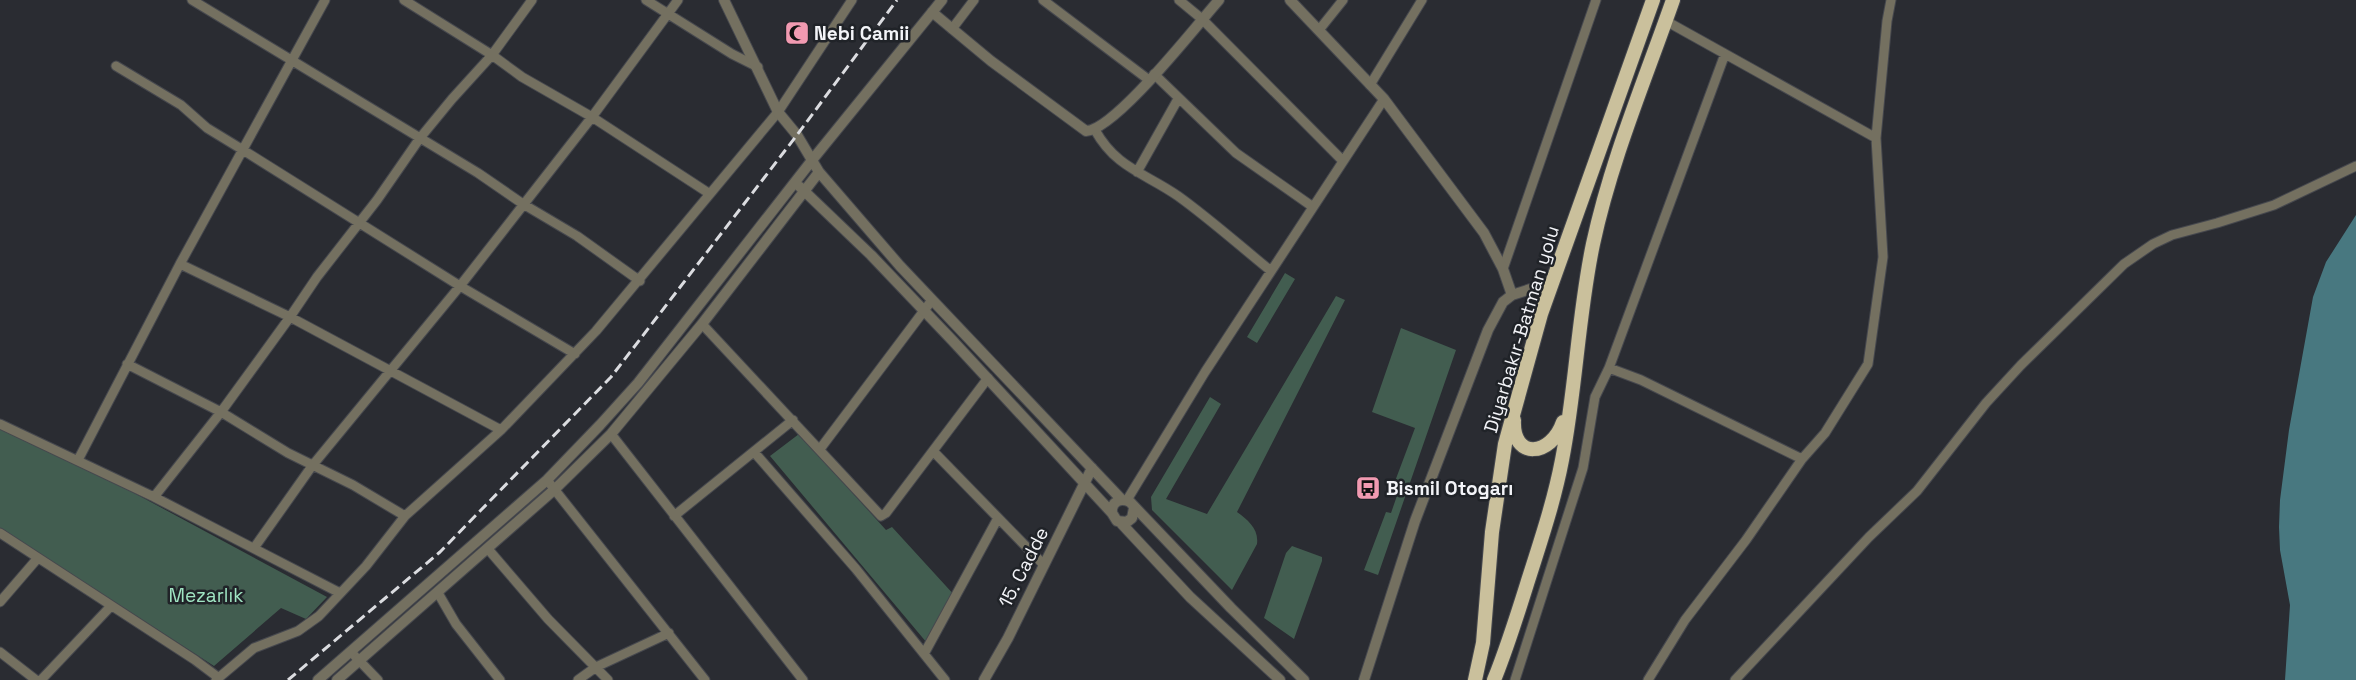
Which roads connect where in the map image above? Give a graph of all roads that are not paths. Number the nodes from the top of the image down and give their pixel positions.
1 (192, 0) edge
2 (325, 0) edge
3 (404, 0) edge
4 (532, 0) edge
5 (646, 0) edge
6 (678, 0) edge
7 (724, 0) edge
8 (851, 0) edge
9 (942, 0) edge
10 (974, 0) edge
11 (1043, 0) edge
12 (1179, 0) edge
13 (1220, 0) edge
14 (1290, 0) edge
15 (1343, 0) edge
16 (1422, 0) edge
17 (1596, 0) edge
18 (1653, 0) edge
19 (1674, 0) edge
20 (1891, 0) edge
21 (669, 12) junction
22 (932, 12) junction
23 (1202, 19) junction
24 (1666, 21) junction
25 (952, 29) junction
26 (1319, 30) junction
27 (1725, 54) junction
28 (492, 55) junction
29 (291, 61) junction
30 (116, 66) dead end
31 (758, 68) junction
32 (1151, 77) junction
33 (1370, 85) junction
34 (1178, 99) junction
35 (1384, 99) junction
36 (778, 112) junction
37 (592, 116) junction
38 (1095, 130) junction
39 (420, 138) junction
40 (1876, 138) junction
41 (243, 150) junction
42 (813, 159) junction
43 (1343, 161) junction
44 (2356, 166) edge
45 (819, 172) junction
46 (1137, 172) junction
47 (796, 182) junction
48 (804, 191) junction
49 (710, 194) junction
50 (523, 204) junction
51 (1313, 207) junction
52 (360, 222) junction
53 (180, 264) junction
54 (1503, 269) junction
55 (1271, 271) junction
56 (640, 280) junction
57 (1552, 282) junction
58 (460, 286) junction
59 (1512, 295) junction
60 (932, 300) junction
61 (923, 310) junction
62 (290, 317) junction
63 (702, 324) junction
64 (575, 354) junction
65 (127, 364) junction
66 (1609, 368) junction
67 (390, 370) junction
68 (988, 378) junction
69 (1570, 400) junction
70 (1515, 404) junction
71 (221, 412) junction
72 (793, 420) junction
73 (0, 424) edge
74 (501, 430) junction
75 (612, 434) junction
76 (820, 449) junction
77 (933, 451) junction
78 (754, 452) junction
79 (1802, 459) junction
80 (78, 460) junction
81 (312, 466) junction
82 (1092, 468) junction
83 (547, 480) junction
84 (1084, 484) junction
85 (555, 489) junction
86 (154, 496) junction
87 (1124, 500) junction
88 (1134, 508) junction
89 (1112, 513) junction
90 (405, 516) junction
91 (674, 516) junction
92 (998, 518) junction
93 (1120, 522) junction
94 (0, 534) edge
95 (254, 548) junction
96 (488, 549) junction
97 (37, 559) junction
98 (1044, 565) junction
99 (340, 593) junction
100 (438, 593) junction
101 (0, 602) edge
102 (111, 606) junction
103 (669, 633) junction
104 (0, 652) edge
105 (351, 652) junction
106 (924, 654) junction
107 (360, 660) junction
108 (596, 668) junction
109 (218, 679) edge
110 (36, 680) edge
111 (41, 680) edge
112 (318, 680) edge
113 (337, 680) edge
114 (378, 680) edge
115 (500, 680) edge
116 (578, 680) edge
117 (608, 680) edge
118 (705, 680) edge
119 (803, 680) edge
120 (945, 680) edge
121 (984, 680) edge
122 (1280, 680) edge
123 (1304, 680) edge
124 (1364, 680) edge
125 (1475, 680) edge
126 (1494, 680) edge
127 (1515, 680) edge
128 (1648, 680) edge
129 (1735, 680) edge

1 - 29 street
2 - 29 street
3 - 28 street
4 - 28 street
5 - 21 street
6 - 21 street
7 - 31 street
8 - 36 street
9 - 22 street
10 - 25 street
11 - 32 street
12 - 23 street
13 - 23 street
14 - 26 street
15 - 26 street
16 - 33 street
17 - 54 street
18 - 57 highway, Diyarbakır-Batman yolu
19 - 24 highway
20 - 40 street
21 - 31 street
21 - 37 street
22 - 25 street
22 - 42 street
23 - 32 street
23 - 43 street
24 - 27 street
24 - 69 highway
25 - 38 street
26 - 33 street
27 - 40 street
27 - 66 street
28 - 37 street
28 - 39 street
29 - 39 street
29 - 41 street
30 - 41 street
31 - 36 street
32 - 34 street
32 - 38 street
33 - 35 street
34 - 46 street
34 - 51 street
35 - 43 street
35 - 54 street
36 - 42 street
36 - 49 street
37 - 49 street
37 - 50 street
38 - 46 street
39 - 50 street
39 - 52 street
40 - 79 street
41 - 52 street
41 - 53 street
42 - 45 street
42 - 47 street
43 - 51 street
44 - 129 street
45 - 48 street
45 - 60 street
46 - 55 street
47 - 48 street
47 - 83 street
48 - 61 street
48 - 63 street
49 - 56 street
50 - 56 street
50 - 58 street
51 - 55 street
52 - 58 street
52 - 62 street
53 - 62 street
53 - 65 street
54 - 59 street
55 - 87 street
56 - 64 street
57 - 59 street
57 - 70 highway, Diyarbakır-Batman yolu
58 - 64 street
58 - 67 street
59 - 124 street
60 - 61 street
60 - 82 street
61 - 68 street
61 - 76 street
62 - 67 street
62 - 71 street
63 - 72 street
63 - 75 street
64 - 74 street
65 - 71 street
65 - 80 street
66 - 79 street
66 - 127 street
67 - 74 street
67 - 81 street
68 - 77 street
68 - 84 street
69 - 70 highway
69 - 126 highway
70 - 125 highway, Diyarbakır-Batman yolu
71 - 81 street
71 - 86 street
72 - 76 street
72 - 78 street
73 - 80 street
74 - 90 street
75 - 85 street
75 - 91 street
76 - 77 street
77 - 92 street
78 - 91 street
78 - 106 street
79 - 128 street
80 - 86 street
81 - 90 street
81 - 95 street
82 - 84 street, 15. Cadde
82 - 87 street
83 - 85 street
83 - 105 street
84 - 89 street
84 - 98 street, 15. Cadde
85 - 96 street
85 - 103 street
86 - 95 street
87 - 88 street
87 - 89 street
88 - 93 street
88 - 123 street
89 - 93 street
90 - 99 street
91 - 119 street
92 - 98 street
92 - 106 street
93 - 122 street
94 - 97 street
95 - 99 street
96 - 100 street
96 - 108 street
97 - 101 street
97 - 102 street
98 - 121 street, 15. Cadde
99 - 109 street
100 - 107 street
100 - 115 street
102 - 109 street
102 - 111 street
103 - 108 street
103 - 118 street
104 - 110 street
105 - 107 street
105 - 112 street
106 - 120 street
107 - 113 street
107 - 114 street
108 - 116 street
108 - 117 street

